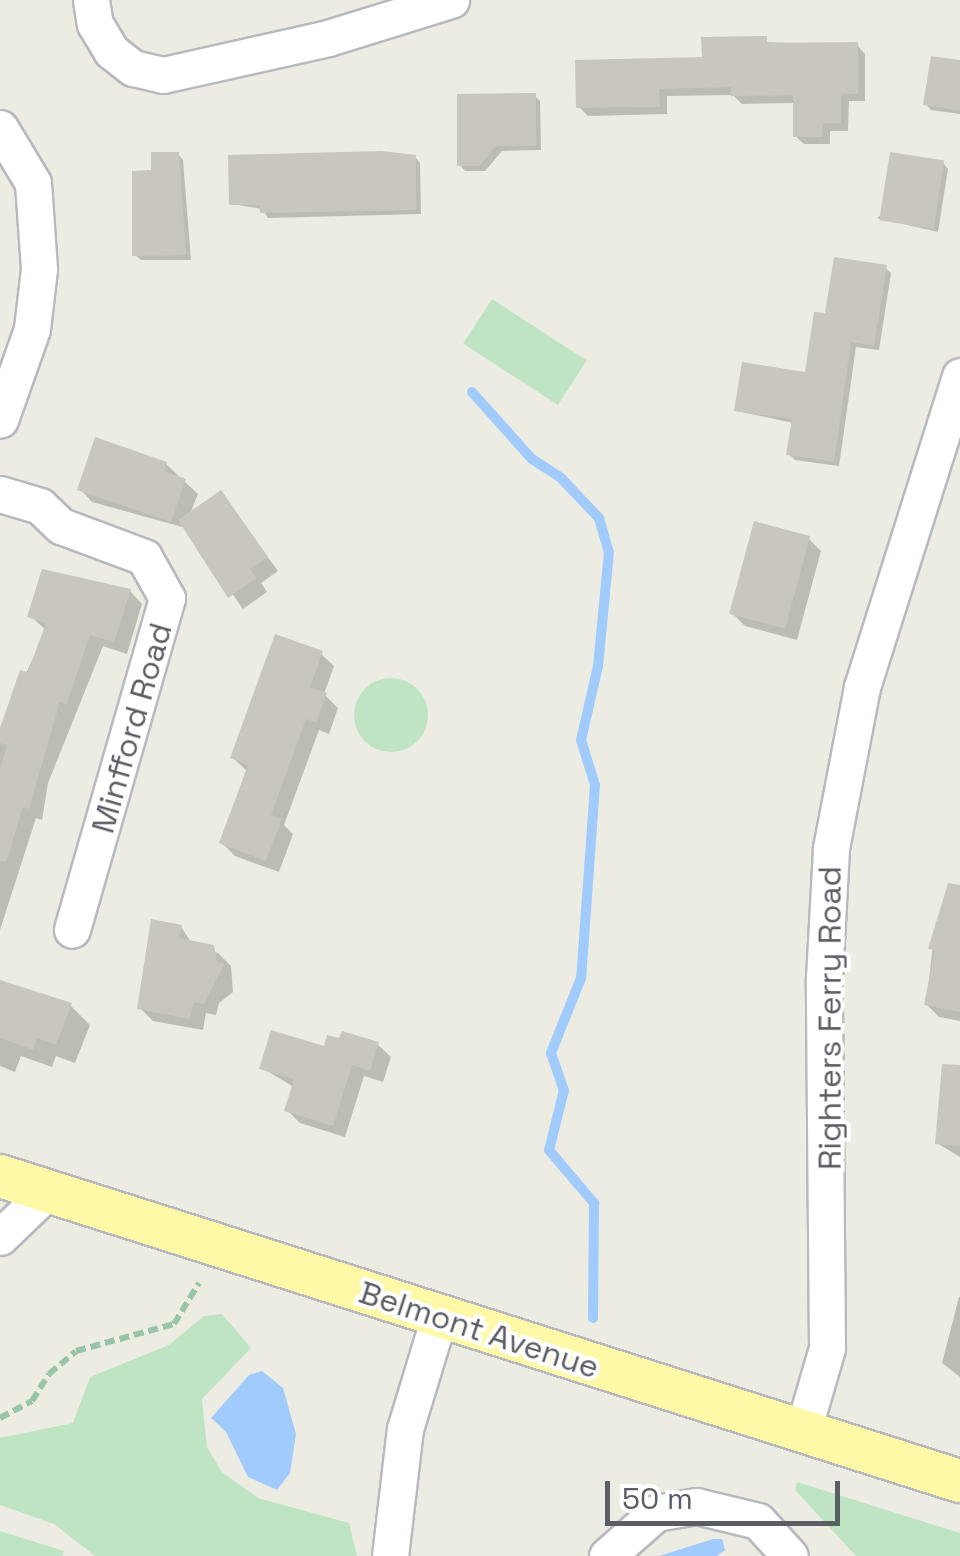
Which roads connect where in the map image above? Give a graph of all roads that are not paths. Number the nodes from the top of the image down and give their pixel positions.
1 (91, 0) edge
2 (451, 0) edge
3 (5, 132) edge
4 (960, 376) edge
5 (0, 420) edge
6 (0, 494) edge
7 (0, 517) edge
8 (62, 526) junction
9 (72, 930) dead end
10 (0, 1176) edge
11 (48, 1192) junction
12 (0, 1236) edge
13 (439, 1317) junction
14 (802, 1434) junction
15 (960, 1480) edge
16 (390, 1556) edge
17 (607, 1556) edge
18 (790, 1556) edge

1 - 2 street
3 - 5 street
4 - 14 street, Righters Ferry Road
6 - 8 street, Minfford Road
7 - 8 street, Minfford Road
8 - 9 street, Minfford Road
10 - 11 main road, Belmont Avenue
11 - 12 street
11 - 13 main road, Belmont Avenue
13 - 14 main road, Belmont Avenue
13 - 16 street
14 - 15 main road, Belmont Avenue
17 - 18 street

